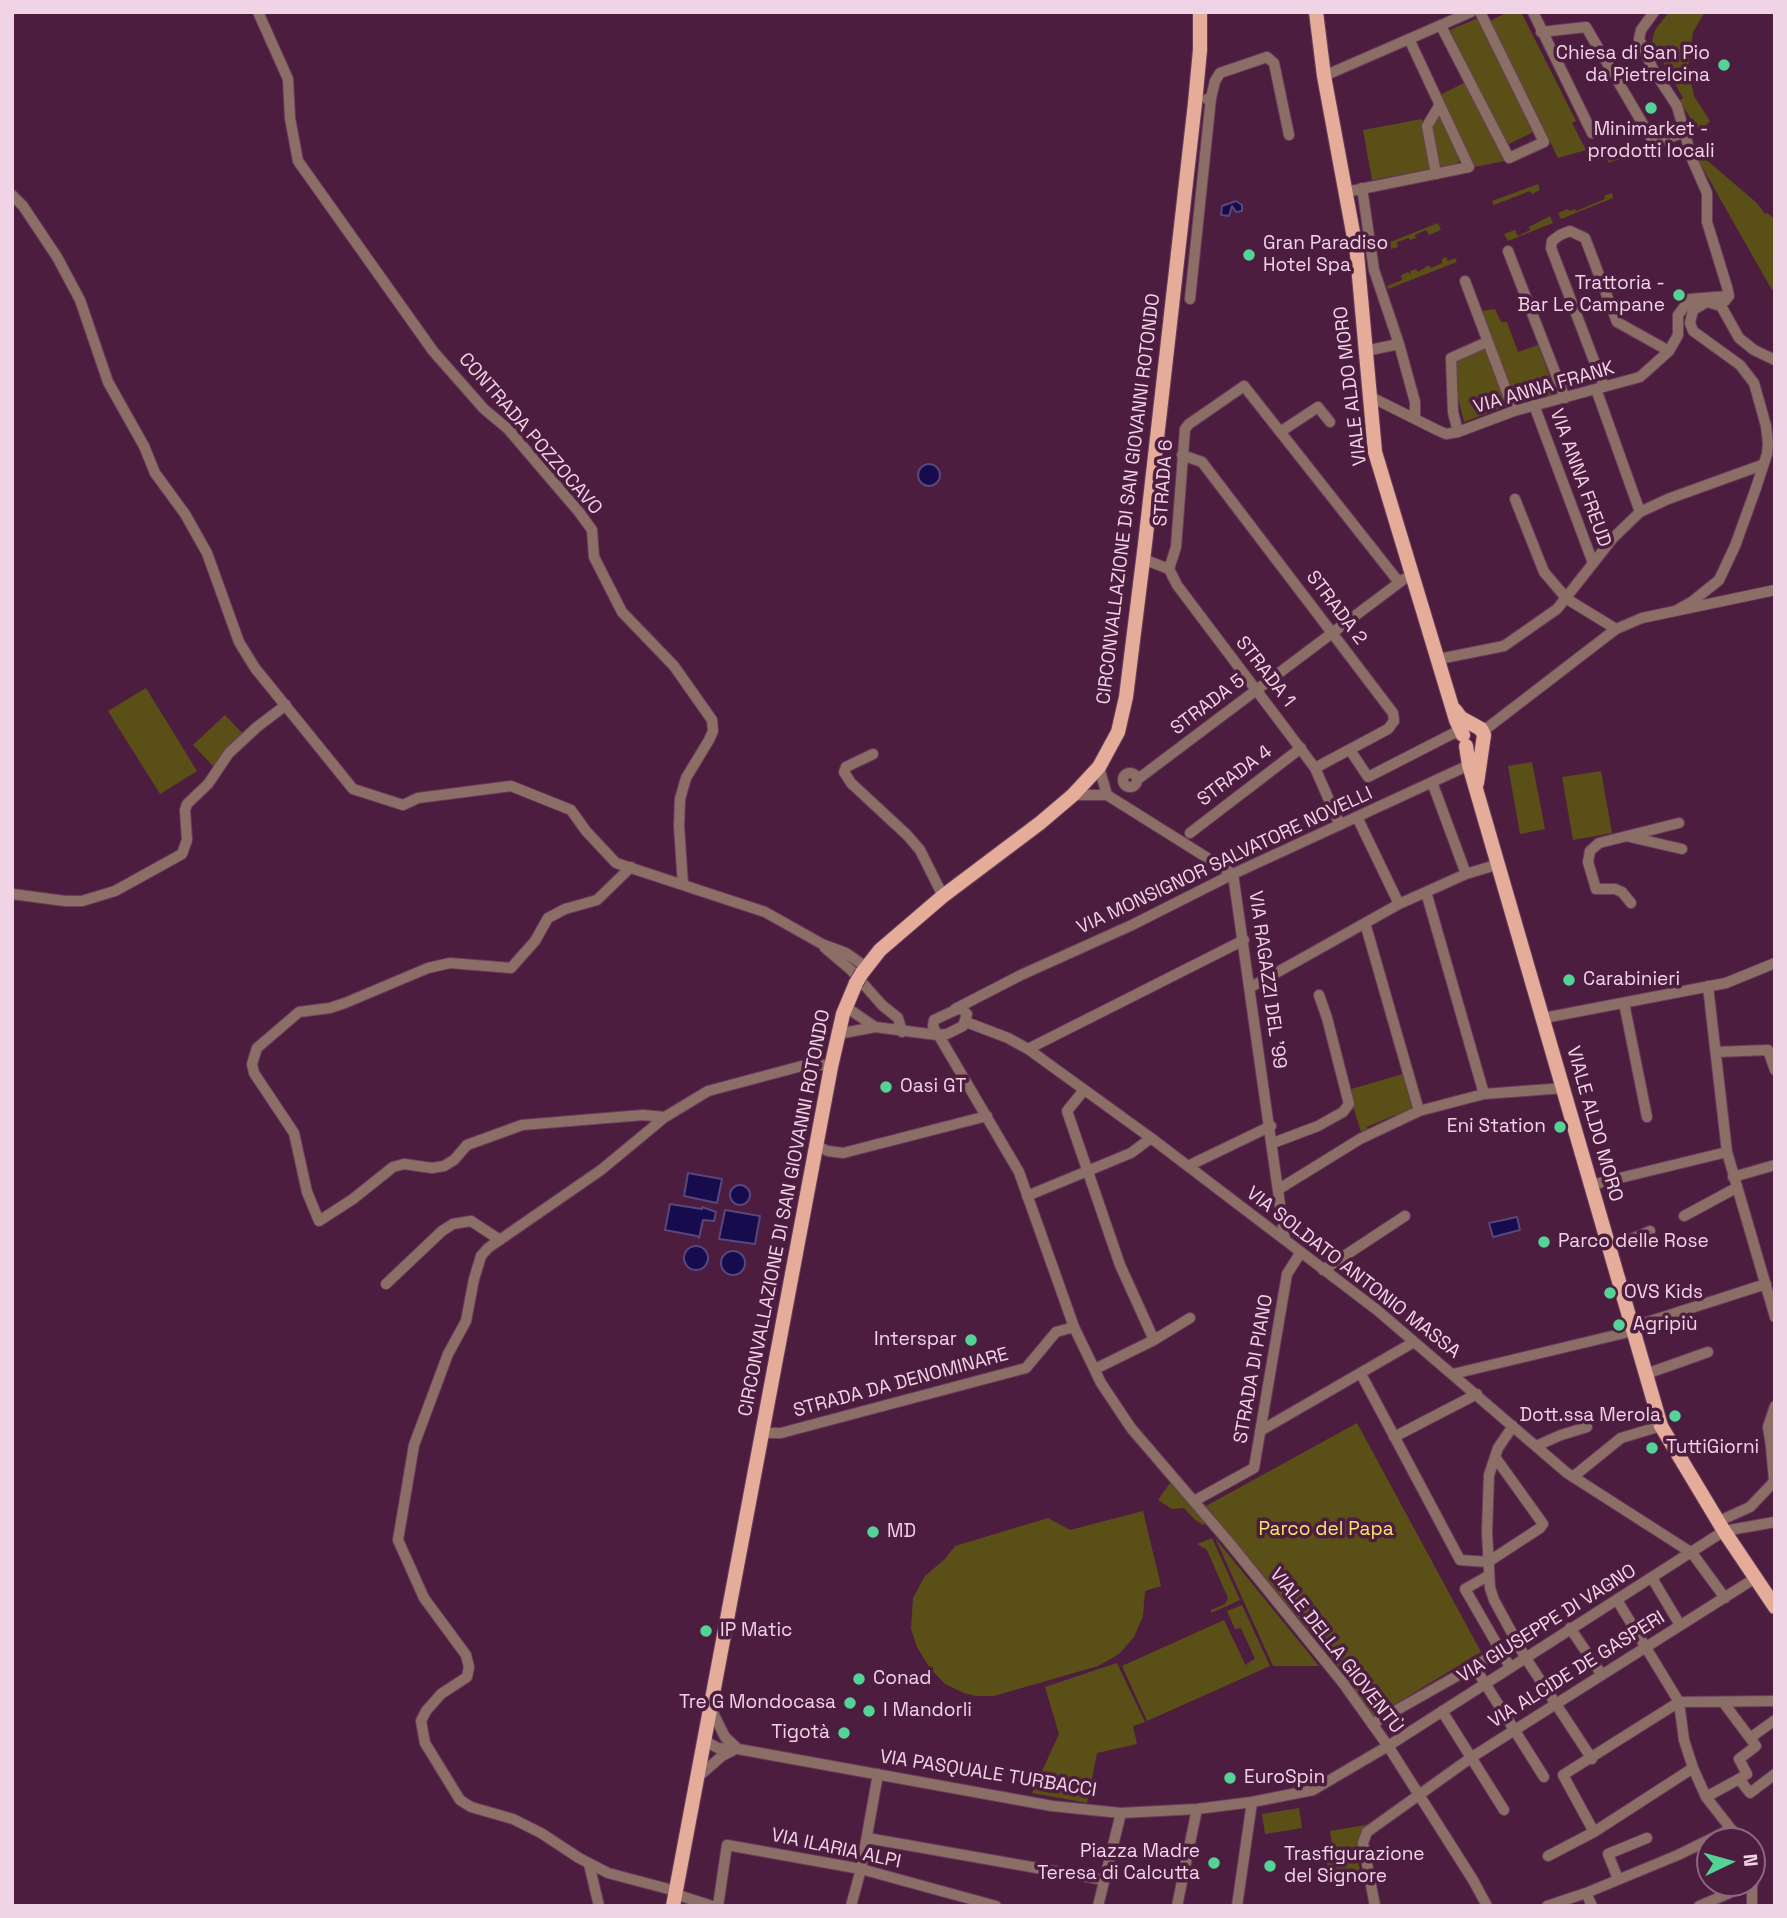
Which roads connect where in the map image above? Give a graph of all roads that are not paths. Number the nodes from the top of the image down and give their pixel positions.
1 (258, 12) edge
2 (1200, 12) edge
3 (1317, 12) edge
4 (1471, 12) edge
5 (1480, 12) edge
6 (1533, 12) edge
7 (1654, 12) edge
8 (1441, 26) junction
9 (1541, 32) junction
10 (1409, 39) junction
11 (1324, 76) junction
12 (1211, 98) junction
13 (1195, 103) junction
14 (1439, 106) junction
15 (1685, 132) junction
16 (1592, 133) dead end
17 (1289, 135) dead end
18 (1436, 174) junction
19 (1362, 188) junction
20 (1346, 192) junction
21 (12, 195) edge
22 (1508, 251) dead end
23 (1465, 281) dead end
24 (1729, 296) junction
25 (1189, 299) dead end
26 (1721, 306) junction
27 (1487, 342) junction
28 (1399, 344) junction
29 (1365, 351) junction
30 (1669, 351) junction
31 (1775, 360) edge
32 (1600, 388) junction
33 (1368, 396) junction
34 (1565, 398) junction
35 (1534, 405) junction
36 (1514, 411) junction
37 (1415, 419) junction
38 (1330, 422) dead end
39 (1280, 432) junction
40 (1458, 432) junction
41 (1182, 455) junction
42 (1767, 459) edge
43 (1515, 499) dead end
44 (1640, 512) junction
45 (1143, 559) junction
46 (1593, 563) junction
47 (1169, 569) junction
48 (1413, 574) junction
49 (1398, 581) junction
50 (1775, 590) edge
51 (1567, 599) junction
52 (1677, 610) junction
53 (1616, 629) junction
54 (1332, 631) junction
55 (1439, 659) junction
56 (1256, 690) junction
57 (286, 705) junction
58 (1472, 736) junction
59 (1301, 748) junction
60 (1350, 750) junction
61 (873, 754) dead end
62 (1469, 765) junction
63 (1099, 768) junction
64 (1315, 768) junction
65 (1138, 779) dead end
66 (1432, 782) junction
67 (1476, 789) junction
68 (1073, 795) junction
69 (1107, 795) junction
70 (1331, 803) junction
71 (1355, 818) junction
72 (1678, 822) dead end
73 (1340, 825) junction
74 (1190, 833) dead end
75 (1627, 836) junction
76 (1682, 849) dead end
77 (1499, 864) junction
78 (631, 867) junction
79 (1233, 874) junction
80 (1466, 874) junction
81 (683, 885) junction
82 (1426, 892) junction
83 (12, 894) edge
84 (943, 896) junction
85 (1631, 903) dead end
86 (1399, 904) junction
87 (1365, 923) junction
88 (1244, 940) junction
89 (822, 944) junction
90 (1775, 963) edge
91 (861, 974) junction
92 (1708, 986) junction
93 (995, 987) junction
94 (1251, 987) junction
95 (1319, 995) dead end
96 (1624, 1003) junction
97 (846, 1007) junction
98 (955, 1009) junction
99 (967, 1018) junction
100 (1544, 1018) junction
101 (934, 1020) junction
102 (875, 1027) junction
103 (954, 1031) junction
104 (902, 1032) junction
105 (838, 1034) junction
106 (938, 1035) junction
107 (1028, 1049) junction
108 (1716, 1052) junction
109 (952, 1058) junction
110 (831, 1067) junction
111 (1775, 1070) edge
112 (1563, 1088) junction
113 (1084, 1090) junction
114 (1483, 1094) junction
115 (1419, 1111) junction
116 (987, 1116) junction
117 (665, 1117) junction
118 (1647, 1117) dead end
119 (1271, 1126) junction
120 (1151, 1138) junction
121 (1273, 1143) junction
122 (816, 1146) junction
123 (1727, 1152) junction
124 (1775, 1165) edge
125 (1188, 1166) junction
126 (1087, 1170) junction
127 (1735, 1182) junction
128 (1591, 1185) junction
129 (1279, 1189) junction
130 (1027, 1196) junction
131 (1405, 1216) dead end
132 (1684, 1216) dead end
133 (1650, 1230) dead end
134 (500, 1240) junction
135 (1285, 1240) junction
136 (1608, 1244) junction
137 (1301, 1252) junction
138 (1323, 1270) junction
139 (386, 1284) dead end
140 (1770, 1291) edge
141 (1775, 1317) edge
142 (1189, 1318) dead end
143 (1074, 1327) junction
144 (1632, 1329) junction
145 (1154, 1340) junction
146 (1414, 1342) junction
147 (1708, 1352) dead end
148 (1095, 1369) junction
149 (1361, 1374) junction
150 (1453, 1374) junction
151 (1646, 1374) junction
152 (1477, 1394) junction
153 (1775, 1406) edge
154 (1513, 1426) junction
155 (1661, 1426) junction
156 (1587, 1427) dead end
157 (1260, 1431) junction
158 (761, 1433) junction
159 (1394, 1437) junction
160 (1773, 1445) edge
161 (1535, 1446) junction
162 (1495, 1457) junction
163 (1574, 1476) junction
164 (1194, 1501) junction
165 (1775, 1522) edge
166 (1721, 1526) junction
167 (1692, 1553) junction
168 (1488, 1562) junction
169 (1488, 1576) junction
170 (1756, 1577) junction
171 (1652, 1578) junction
172 (1725, 1598) junction
173 (1617, 1600) junction
174 (1775, 1607) edge
175 (1680, 1625) junction
176 (1570, 1628) junction
177 (1646, 1648) junction
178 (1501, 1651) junction
179 (1525, 1657) junction
180 (1474, 1666) junction
181 (1510, 1667) junction
182 (1602, 1675) junction
183 (1485, 1683) junction
184 (711, 1701) junction
185 (1775, 1701) edge
186 (1679, 1702) junction
187 (1723, 1702) junction
188 (1555, 1704) junction
189 (1442, 1711) junction
190 (1775, 1720) edge
191 (1373, 1724) junction
192 (1515, 1730) junction
193 (1750, 1738) junction
194 (703, 1740) junction
195 (1388, 1746) junction
196 (738, 1749) junction
197 (1472, 1757) junction
198 (1592, 1759) junction
199 (1693, 1768) junction
200 (878, 1774) junction
201 (1775, 1774) edge
202 (1544, 1777) dead end
203 (696, 1778) junction
204 (1739, 1779) junction
205 (1419, 1795) junction
206 (1706, 1797) junction
207 (1252, 1802) junction
208 (1197, 1809) junction
209 (1504, 1810) dead end
210 (1121, 1813) junction
211 (1729, 1827) edge
212 (1594, 1832) junction
213 (867, 1838) junction
214 (1647, 1838) dead end
215 (1696, 1846) edge
216 (1548, 1856) dead end
217 (589, 1864) junction
218 (861, 1869) junction
219 (1618, 1879) junction
220 (1105, 1880) junction
221 (1587, 1893) junction
222 (674, 1897) edge
223 (1720, 1897) edge
224 (600, 1906) edge
225 (712, 1906) edge
226 (718, 1906) edge
227 (851, 1906) edge
228 (996, 1906) edge
229 (1098, 1906) edge
230 (1177, 1906) edge
231 (1237, 1906) edge
232 (1376, 1906) edge
233 (1487, 1906) edge
234 (1547, 1906) edge
235 (1592, 1906) edge
236 (1699, 1906) edge

1 - 81 street, CONTRADA POZZOCAVO
2 - 13 main road, CIRCONVALLAZIONE DI SAN GIOVANNI ROTONDO
3 - 11 main road, VIALE ALDO MORO
4 - 8 street
5 - 8 street
6 - 9 street
7 - 15 street
8 - 10 street
9 - 15 street
9 - 16 street
10 - 11 street
10 - 14 street
11 - 20 main road, VIALE ALDO MORO
12 - 13 street
12 - 17 street
12 - 25 street
13 - 45 main road, CIRCONVALLAZIONE DI SAN GIOVANNI ROTONDO
14 - 18 street
14 - 18 street
15 - 24 street
18 - 19 street
19 - 20 street
19 - 28 street
20 - 29 main road, VIALE ALDO MORO
21 - 57 street
22 - 34 street
23 - 27 street
24 - 26 street
24 - 30 street
26 - 31 street
26 - 42 street
27 - 36 street
27 - 40 street
28 - 29 street
28 - 37 street
29 - 33 main road, VIALE ALDO MORO
30 - 32 street, VIA ANNA FRANK
30 - 32 street
32 - 34 street, VIA ANNA FRANK
32 - 44 street
33 - 37 street, VIA ANNA FRANK
33 - 48 main road, VIALE ALDO MORO
34 - 35 street, VIA ANNA FRANK
35 - 36 street, VIA ANNA FRANK
35 - 46 street, VIA ANNA FREUD
36 - 40 street, VIA ANNA FRANK
37 - 40 street, VIA ANNA FRANK
38 - 39 street
39 - 41 street, STRADA 6
39 - 49 street
41 - 47 street, STRADA 6
41 - 54 street, STRADA 2
42 - 44 street
42 - 52 street
43 - 51 street
44 - 46 street
45 - 47 street
45 - 63 main road, CIRCONVALLAZIONE DI SAN GIOVANNI ROTONDO
46 - 51 street
47 - 56 street, STRADA 1
48 - 49 street, STRADA 5
48 - 55 main road, VIALE ALDO MORO
49 - 54 street, STRADA 5
50 - 52 street
51 - 53 street
51 - 55 street
52 - 53 street
53 - 58 street
54 - 56 street, STRADA 5
54 - 60 street, STRADA 2
55 - 58 main road, VIALE ALDO MORO
56 - 59 street, STRADA 1
56 - 65 street, STRADA 5
57 - 78 street
57 - 83 street
58 - 60 street
58 - 62 main road, VIALE ALDO MORO
58 - 67 main road, VIALE ALDO MORO
59 - 64 street, STRADA 1
59 - 74 street, STRADA 4
60 - 64 street, STRADA 2
61 - 84 street
62 - 66 street, VIA MONSIGNOR SALVATORE NOVELLI
62 - 67 main road, VIALE ALDO MORO
63 - 68 main road, CIRCONVALLAZIONE DI SAN GIOVANNI ROTONDO
63 - 69 street
64 - 70 street, STRADA 1
66 - 71 street, VIA MONSIGNOR SALVATORE NOVELLI
66 - 80 street
67 - 77 main road, VIALE ALDO MORO
68 - 69 street
68 - 84 main road, CIRCONVALLAZIONE DI SAN GIOVANNI ROTONDO
69 - 79 street, VIA RAGAZZI DEL '99
70 - 71 street
70 - 73 street, STRADA 1
71 - 73 street, VIA MONSIGNOR SALVATORE NOVELLI
71 - 86 street
72 - 75 street
73 - 79 street, VIA MONSIGNOR SALVATORE NOVELLI
75 - 76 street
75 - 85 street
77 - 80 street
77 - 100 main road, VIALE ALDO MORO
78 - 81 street
78 - 117 street
79 - 88 street, VIA RAGAZZI DEL '99
79 - 93 street, VIA MONSIGNOR SALVATORE NOVELLI
80 - 82 street
81 - 89 street
82 - 86 street
82 - 114 street
84 - 91 main road, CIRCONVALLAZIONE DI SAN GIOVANNI ROTONDO
86 - 87 street
87 - 94 street
87 - 115 street
88 - 94 street, VIA RAGAZZI DEL '99
88 - 107 street
89 - 91 street
89 - 104 street
90 - 92 street
91 - 97 main road, CIRCONVALLAZIONE DI SAN GIOVANNI ROTONDO
92 - 96 street
92 - 108 street
93 - 98 street, VIA MONSIGNOR SALVATORE NOVELLI
93 - 99 street, VIA MONSIGNOR SALVATORE NOVELLI
94 - 119 street, VIA RAGAZZI DEL '99
95 - 121 street
96 - 100 street
96 - 118 street
97 - 102 street
97 - 105 main road, CIRCONVALLAZIONE DI SAN GIOVANNI ROTONDO
98 - 99 street, VIA SOLDATO ANTONIO MASSA
98 - 101 street, VIA MONSIGNOR SALVATORE NOVELLI
99 - 103 street, VIA MONSIGNOR SALVATORE NOVELLI
99 - 107 street, VIA SOLDATO ANTONIO MASSA
100 - 112 main road, VIALE ALDO MORO
101 - 104 street, VIA MONSIGNOR SALVATORE NOVELLI
101 - 106 street, VIALE DELLA GIOVENTÙ
102 - 104 street
102 - 105 street
103 - 106 street, VIA MONSIGNOR SALVATORE NOVELLI
103 - 109 street
104 - 106 street
105 - 110 main road, CIRCONVALLAZIONE DI SAN GIOVANNI ROTONDO
106 - 109 street, VIALE DELLA GIOVENTÙ
107 - 113 street, VIA SOLDATO ANTONIO MASSA
108 - 111 street
108 - 123 street
109 - 116 street, VIALE DELLA GIOVENTÙ
110 - 117 street
110 - 122 main road, CIRCONVALLAZIONE DI SAN GIOVANNI ROTONDO
112 - 114 street
112 - 128 main road, VIALE ALDO MORO
113 - 120 street, VIA SOLDATO ANTONIO MASSA
113 - 126 street
114 - 115 street
115 - 129 street
116 - 122 street
116 - 130 street, VIALE DELLA GIOVENTÙ
117 - 134 street
119 - 121 street, VIA RAGAZZI DEL '99
119 - 125 street
120 - 125 street, VIA SOLDATO ANTONIO MASSA
120 - 126 street
121 - 129 street, VIA RAGAZZI DEL '99
122 - 158 main road, CIRCONVALLAZIONE DI SAN GIOVANNI ROTONDO
123 - 127 street
123 - 128 street
124 - 127 street
125 - 135 street, VIA SOLDATO ANTONIO MASSA
126 - 130 street
126 - 145 street
127 - 132 street
127 - 140 street
128 - 136 main road, VIALE ALDO MORO
129 - 135 street, VIA RAGAZZI DEL '99
130 - 143 street, VIALE DELLA GIOVENTÙ
131 - 138 street
133 - 136 street
134 - 139 street
134 - 217 street
135 - 137 street, VIA SOLDATO ANTONIO MASSA
136 - 144 main road, VIALE ALDO MORO
137 - 138 street, VIA SOLDATO ANTONIO MASSA
137 - 157 street, STRADA DI PIANO
138 - 146 street, VIA SOLDATO ANTONIO MASSA
140 - 141 street
140 - 144 street
142 - 145 street
143 - 148 street, VIALE DELLA GIOVENTÙ
143 - 158 street, STRADA DA DENOMINARE
144 - 150 street
144 - 151 main road, VIALE ALDO MORO
145 - 148 street
146 - 149 street
146 - 150 street, VIA SOLDATO ANTONIO MASSA
147 - 151 street
148 - 164 street, VIALE DELLA GIOVENTÙ
149 - 157 street
149 - 159 street
150 - 152 street, VIA SOLDATO ANTONIO MASSA
151 - 155 main road, VIALE ALDO MORO
152 - 154 street, VIA SOLDATO ANTONIO MASSA
152 - 159 street
153 - 160 street
154 - 161 street, VIA SOLDATO ANTONIO MASSA
154 - 162 street
155 - 163 street
155 - 166 main road, VIALE ALDO MORO
156 - 161 street
157 - 164 street, STRADA DI PIANO
158 - 184 main road, CIRCONVALLAZIONE DI SAN GIOVANNI ROTONDO
159 - 168 street
160 - 166 street
161 - 163 street, VIA SOLDATO ANTONIO MASSA
162 - 168 street
162 - 168 street
163 - 167 street, VIA SOLDATO ANTONIO MASSA
164 - 191 street, VIALE DELLA GIOVENTÙ
165 - 166 street
166 - 167 street, VIA GIUSEPPE DI VAGNO
166 - 170 main road, VIALE ALDO MORO
167 - 171 street, VIA GIUSEPPE DI VAGNO
167 - 172 street
168 - 169 street
169 - 178 street
169 - 179 street
170 - 172 street, VIA ALCIDE DE GASPERI
170 - 174 main road, VIALE ALDO MORO
171 - 173 street, VIA GIUSEPPE DI VAGNO
171 - 175 street
172 - 175 street, VIA ALCIDE DE GASPERI
173 - 176 street, VIA GIUSEPPE DI VAGNO
173 - 177 street
175 - 177 street, VIA ALCIDE DE GASPERI
176 - 179 street, VIA GIUSEPPE DI VAGNO
176 - 182 street
177 - 182 street, VIA ALCIDE DE GASPERI
177 - 186 street
178 - 180 street
178 - 181 street
179 - 181 street, VIA GIUSEPPE DI VAGNO
179 - 188 street
180 - 183 street
180 - 191 street
181 - 183 street, VIA GIUSEPPE DI VAGNO
182 - 188 street, VIA ALCIDE DE GASPERI
183 - 189 street, VIA GIUSEPPE DI VAGNO
183 - 192 street
184 - 194 main road, CIRCONVALLAZIONE DI SAN GIOVANNI ROTONDO
184 - 196 street
185 - 187 street
186 - 187 street
186 - 198 street
186 - 199 street
187 - 193 street
188 - 192 street, VIA ALCIDE DE GASPERI
188 - 198 street
189 - 195 street, VIA GIUSEPPE DI VAGNO
189 - 197 street
190 - 193 street
191 - 195 street, VIALE DELLA GIOVENTÙ
192 - 197 street, VIA ALCIDE DE GASPERI
192 - 202 street
193 - 204 street
194 - 196 street, VIA PASQUALE TURBACCI
194 - 203 main road, CIRCONVALLAZIONE DI SAN GIOVANNI ROTONDO
195 - 205 street, VIALE DELLA GIOVENTÙ
195 - 207 street, VIA PASQUALE TURBACCI
196 - 200 street, VIA PASQUALE TURBACCI
196 - 203 street
197 - 205 street, VIA ALCIDE DE GASPERI
197 - 209 street
198 - 212 street
199 - 206 street
199 - 212 street
200 - 210 street, VIA PASQUALE TURBACCI
200 - 213 street
201 - 204 street
203 - 222 main road, CIRCONVALLAZIONE DI SAN GIOVANNI ROTONDO
204 - 206 street
205 - 232 street, VIA ALCIDE DE GASPERI
205 - 233 street, VIALE DELLA GIOVENTÙ
206 - 211 street
207 - 208 street, VIA PASQUALE TURBACCI
207 - 231 street
208 - 210 street, VIA PASQUALE TURBACCI
208 - 230 street
210 - 220 street
212 - 216 street
213 - 218 street
213 - 220 street
214 - 219 street
215 - 219 street
217 - 222 street
217 - 224 street
218 - 226 street, VIA ILARIA ALPI
218 - 227 street
218 - 228 street, VIA ILARIA ALPI
219 - 221 street
220 - 229 street
221 - 234 street
221 - 235 street
222 - 225 street
223 - 236 street

